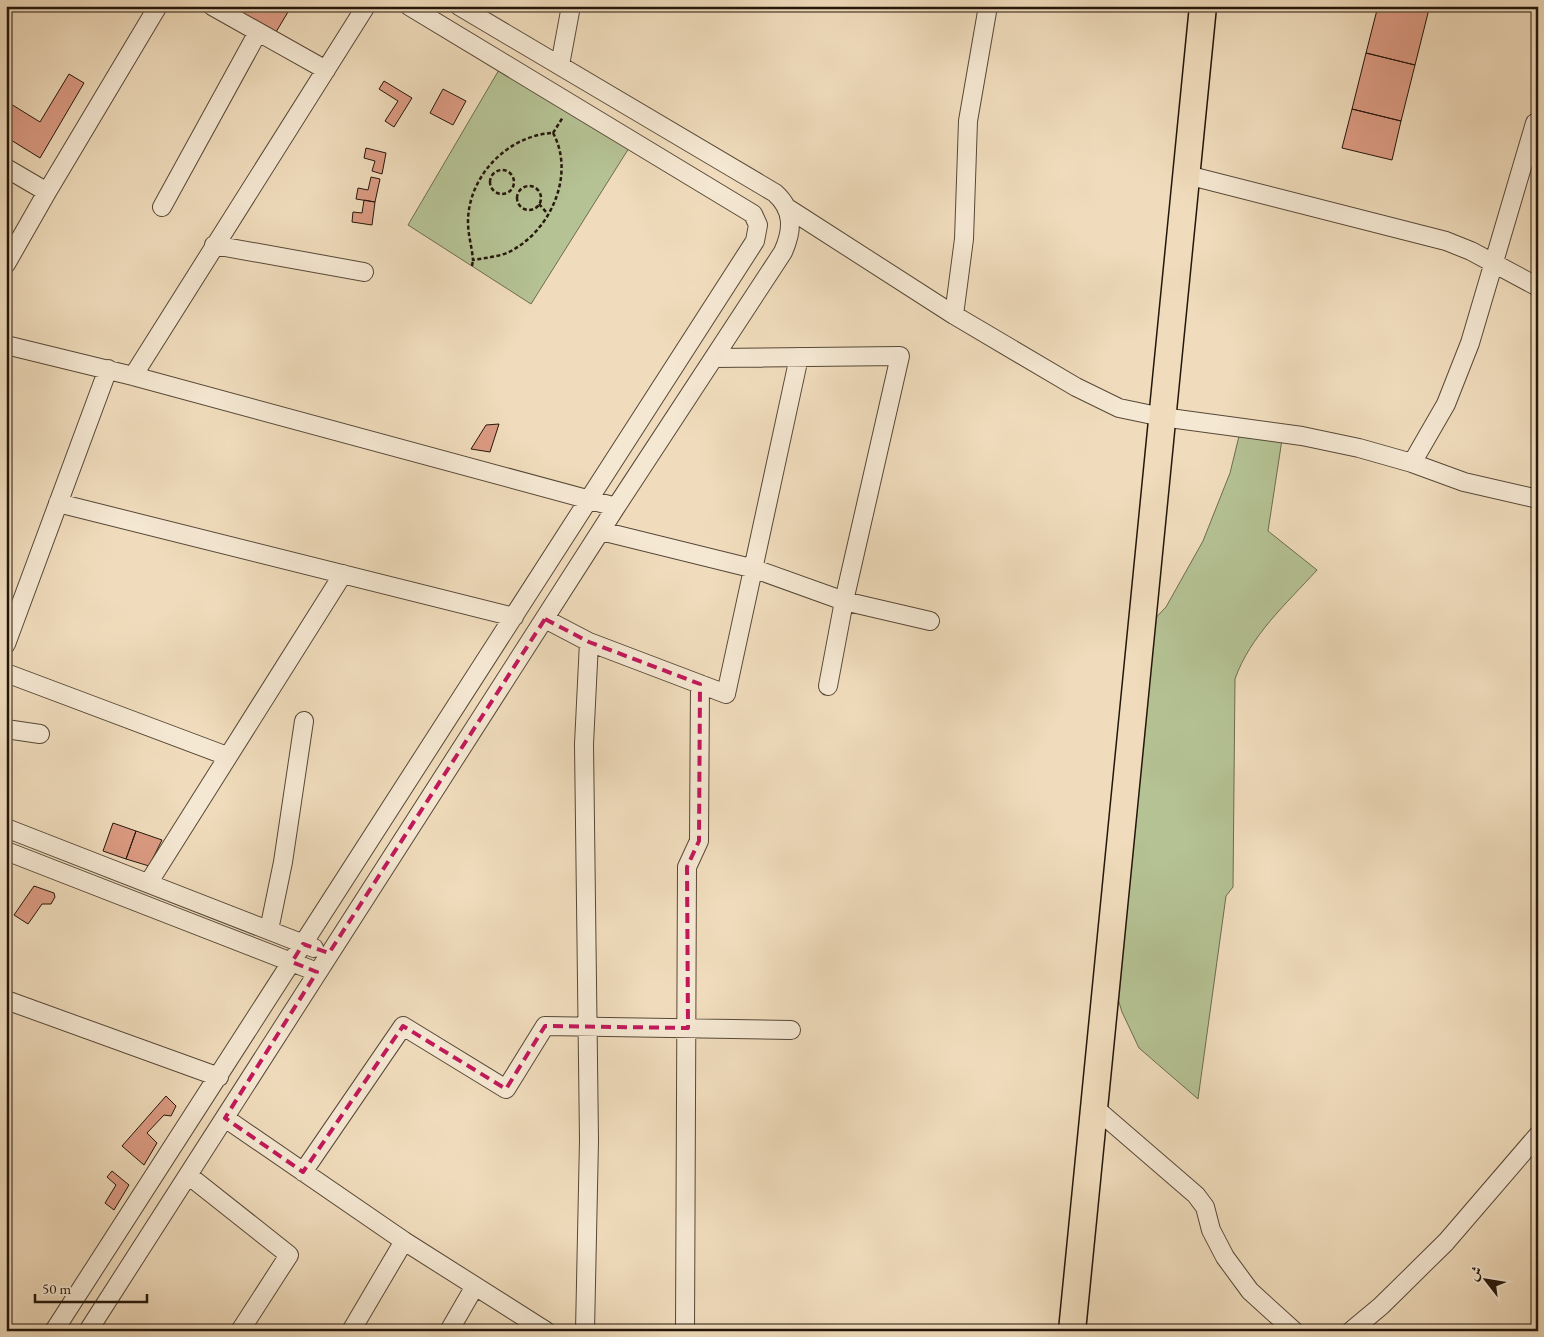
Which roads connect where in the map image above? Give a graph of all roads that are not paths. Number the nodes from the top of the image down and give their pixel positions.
1 (158, 6) edge
2 (212, 6) edge
3 (366, 6) edge
4 (409, 6) edge
5 (459, 6) edge
6 (571, 6) edge
7 (988, 6) edge
8 (1203, 6) edge
9 (258, 32) junction
10 (560, 65) junction
11 (326, 70) junction
12 (1535, 123) dead end
13 (6, 168) edge
14 (1187, 175) junction
15 (47, 192) junction
16 (162, 207) dead end
17 (788, 209) junction
18 (214, 245) junction
19 (6, 264) edge
20 (1495, 264) junction
21 (364, 272) dead end
22 (1538, 287) edge
23 (954, 315) junction
24 (6, 345) edge
25 (799, 357) junction
26 (714, 358) junction
27 (108, 369) junction
28 (133, 376) junction
29 (1162, 417) junction
30 (1412, 463) junction
31 (1538, 499) edge
32 (589, 500) junction
33 (58, 503) junction
34 (616, 507) junction
35 (601, 531) junction
36 (755, 569) junction
37 (342, 574) junction
38 (844, 601) junction
39 (514, 617) junction
40 (545, 619) junction
41 (930, 621) dead end
42 (589, 642) junction
43 (6, 644) edge
44 (6, 673) edge
45 (700, 684) junction
46 (828, 686) dead end
47 (304, 721) dead end
48 (6, 729) edge
49 (40, 734) dead end
50 (227, 756) junction
51 (6, 828) edge
52 (6, 851) edge
53 (149, 882) junction
54 (269, 930) junction
55 (304, 944) junction
56 (329, 953) junction
57 (292, 962) junction
58 (317, 972) junction
59 (6, 1000) edge
60 (588, 1027) junction
61 (688, 1028) junction
62 (791, 1030) dead end
63 (219, 1077) junction
64 (1094, 1107) junction
65 (225, 1118) junction
66 (1538, 1135) edge
67 (304, 1172) junction
68 (188, 1175) junction
69 (404, 1241) junction
70 (475, 1286) junction
71 (541, 1330) edge
72 (54, 1331) edge
73 (88, 1331) edge
74 (240, 1331) edge
75 (351, 1331) edge
76 (449, 1331) edge
77 (585, 1331) edge
78 (685, 1331) edge
79 (1072, 1331) edge
80 (1294, 1331) edge
81 (1351, 1331) edge

1 - 15 street
2 - 9 street
3 - 11 street
4 - 32 street
5 - 10 street
6 - 10 street
7 - 23 street
8 - 14 highway
9 - 11 street
9 - 16 street
10 - 17 street
11 - 18 street
12 - 20 street
13 - 15 street
14 - 20 street
14 - 29 highway
15 - 19 street
17 - 23 street
17 - 26 street
18 - 21 street
18 - 28 street
20 - 22 street
20 - 30 street
23 - 29 street
24 - 27 street
25 - 26 street
25 - 36 street
25 - 38 street
26 - 34 street
27 - 28 street
27 - 33 street
28 - 32 street
29 - 30 street
29 - 64 highway
30 - 31 street
32 - 34 street
32 - 39 street
33 - 37 street
33 - 43 street
34 - 35 street
35 - 36 street
35 - 40 street
36 - 38 street
36 - 45 street
37 - 39 street
37 - 50 street
38 - 41 street
38 - 46 street
39 - 55 street
40 - 42 street
40 - 56 street
42 - 45 street
42 - 60 street
44 - 50 street
45 - 61 street
47 - 54 street
48 - 49 street
50 - 53 street
51 - 53 street
52 - 57 street
53 - 54 street
54 - 55 street
55 - 56 street
55 - 57 street
56 - 58 street
57 - 58 street
57 - 63 street
58 - 65 street
59 - 63 street
60 - 61 street
60 - 67 street
60 - 77 street
61 - 62 street
61 - 78 street
63 - 72 street
64 - 79 highway
64 - 80 street
65 - 67 street
65 - 68 street
66 - 81 street
67 - 69 street
68 - 73 street
68 - 74 street
69 - 70 street
69 - 75 street
70 - 71 street
70 - 76 street

